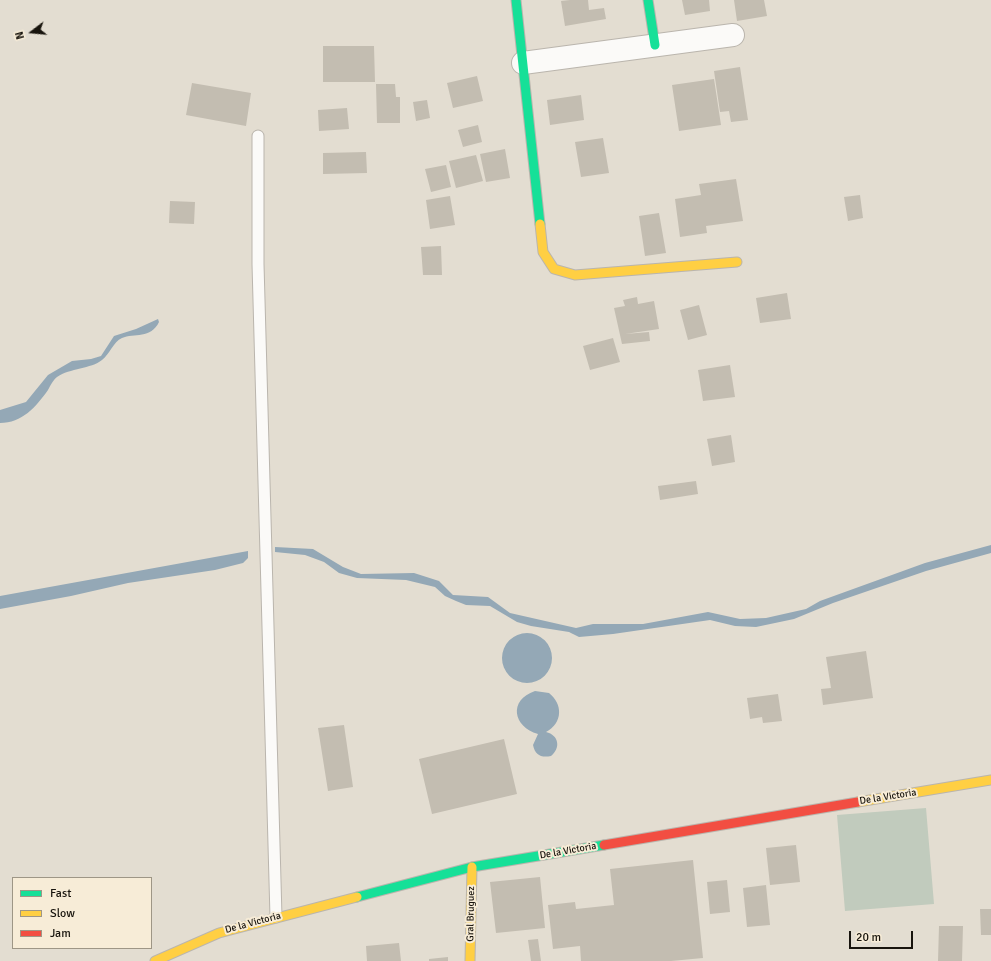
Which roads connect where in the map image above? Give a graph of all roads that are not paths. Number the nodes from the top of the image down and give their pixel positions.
1 (516, 0) edge
2 (648, 0) edge
3 (733, 35) dead end
4 (655, 45) junction
5 (524, 63) junction
6 (258, 136) dead end
7 (737, 262) dead end
8 (991, 780) edge
9 (472, 867) junction
10 (276, 917) junction
11 (155, 961) edge
12 (470, 961) edge

1 - 5 main road
2 - 4 main road
3 - 4 street
4 - 5 street
5 - 7 main road
6 - 10 lane
8 - 9 main road, De la Victoria
9 - 10 main road, De la Victoria
9 - 12 main road, Gral Bruguez
10 - 11 main road, De la Victoria

